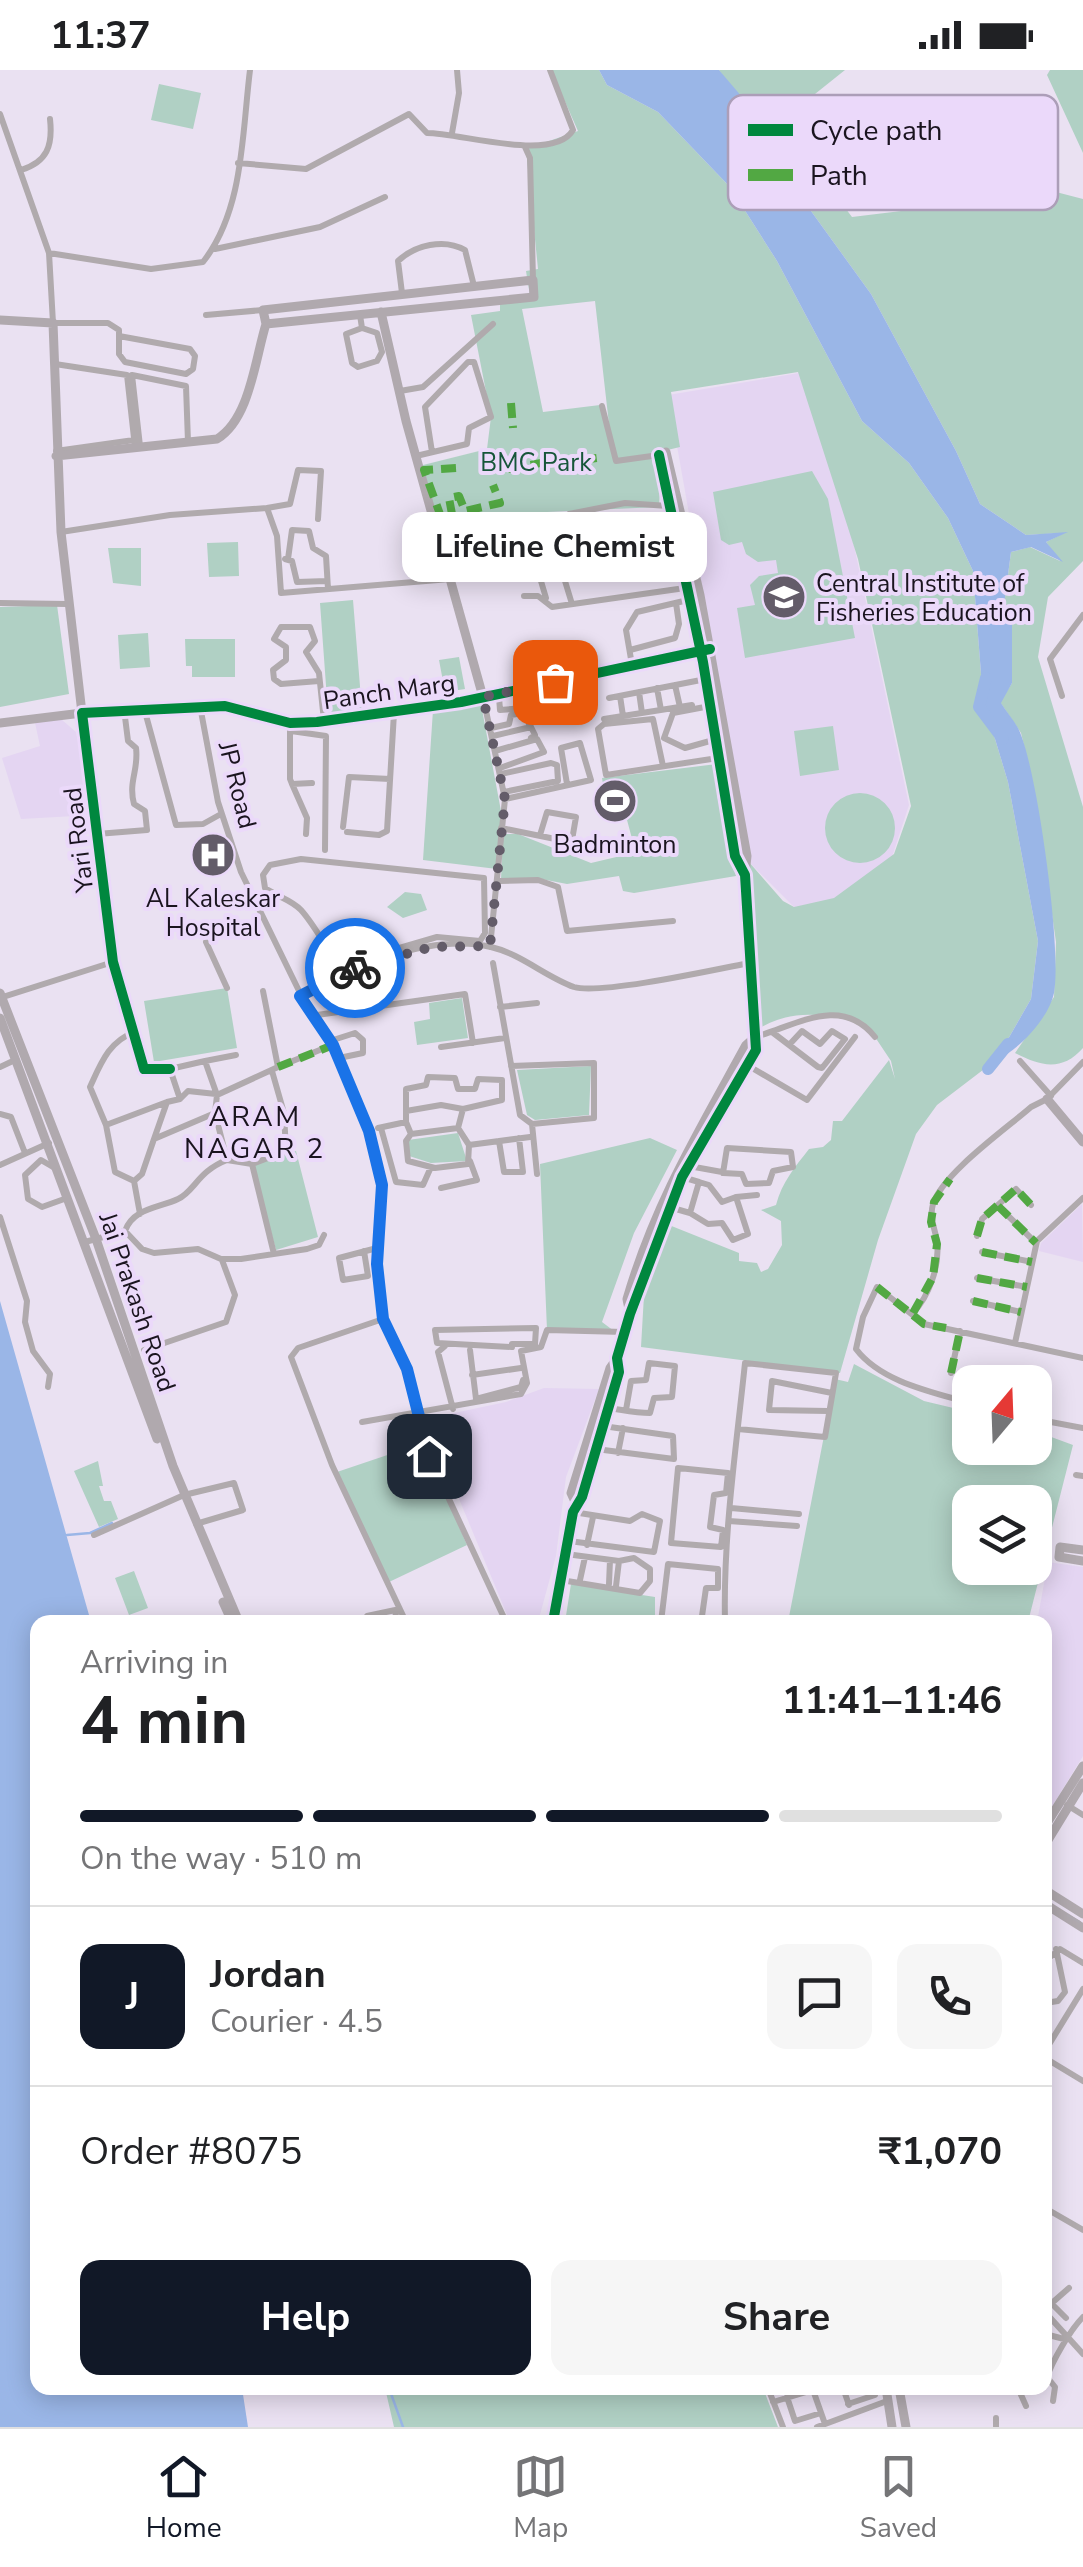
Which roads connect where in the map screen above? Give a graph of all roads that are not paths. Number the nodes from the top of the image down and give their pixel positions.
1 (250, 70) edge
2 (456, 70) edge
3 (550, 70) edge
4 (0, 114) edge
5 (50, 120) dead end
6 (452, 133) junction
7 (526, 146) junction
8 (238, 163) junction
9 (22, 170) junction
10 (385, 197) dead end
11 (214, 249) junction
12 (49, 253) junction
13 (534, 280) junction
14 (474, 286) junction
15 (402, 293) junction
16 (264, 310) junction
17 (381, 312) junction
18 (360, 314) junction
19 (206, 315) dead end
20 (0, 322) edge
21 (53, 323) junction
22 (266, 324) junction
23 (493, 324) dead end
24 (362, 328) junction
25 (119, 336) junction
26 (54, 364) junction
27 (398, 391) junction
28 (602, 406) dead end
29 (188, 442) junction
30 (137, 444) junction
31 (432, 452) junction
32 (56, 454) junction
33 (664, 454) junction
34 (416, 456) junction
35 (668, 506) junction
36 (267, 508) junction
37 (318, 519) dead end
38 (61, 532) junction
39 (528, 534) dead end
40 (688, 544) junction
41 (677, 546) junction
42 (558, 558) junction
43 (283, 559) junction
44 (453, 577) junction
45 (296, 582) junction
46 (328, 585) junction
47 (685, 588) junction
48 (296, 592) junction
49 (524, 596) dead end
50 (541, 598) junction
51 (688, 600) junction
52 (0, 603) edge
53 (676, 603) junction
54 (68, 604) junction
55 (572, 604) junction
56 (554, 607) junction
57 (1083, 616) edge
58 (705, 649) junction
59 (630, 650) junction
60 (632, 664) junction
61 (706, 679) junction
62 (320, 682) junction
63 (675, 685) junction
64 (657, 688) junction
65 (524, 690) junction
66 (638, 692) junction
67 (506, 694) junction
68 (620, 696) junction
69 (1062, 696) dead end
70 (483, 697) junction
71 (610, 698) dead end
72 (708, 705) junction
73 (200, 706) junction
74 (680, 707) junction
75 (144, 708) junction
76 (124, 709) junction
77 (661, 710) junction
78 (82, 713) junction
79 (394, 713) junction
80 (642, 713) junction
81 (623, 716) junction
82 (604, 720) dead end
83 (324, 721) junction
84 (0, 723) edge
85 (509, 724) dead end
86 (290, 727) junction
87 (492, 732) junction
88 (714, 740) junction
89 (516, 744) junction
90 (495, 749) junction
91 (718, 758) junction
92 (523, 766) junction
93 (662, 766) junction
94 (500, 771) junction
95 (390, 778) junction
96 (312, 783) dead end
97 (292, 784) junction
98 (567, 784) junction
99 (530, 786) junction
100 (505, 796) junction
101 (221, 814) junction
102 (502, 828) junction
103 (97, 834) junction
104 (306, 834) dead end
105 (540, 835) junction
106 (325, 850) dead end
107 (745, 875) junction
108 (500, 880) junction
109 (673, 920) dead end
110 (206, 942) dead end
111 (490, 946) junction
112 (113, 962) junction
113 (492, 963) dead end
114 (749, 963) junction
115 (341, 969) junction
116 (227, 988) dead end
117 (263, 991) dead end
118 (0, 996) edge
119 (300, 996) junction
120 (538, 1004) dead end
121 (500, 1008) junction
122 (318, 1016) junction
123 (0, 1018) edge
124 (135, 1032) junction
125 (772, 1032) junction
126 (756, 1037) junction
127 (876, 1037) dead end
128 (505, 1038) junction
129 (855, 1038) dead end
130 (4, 1042) edge
131 (331, 1043) junction
132 (472, 1043) junction
133 (789, 1045) junction
134 (441, 1047) dead end
135 (0, 1054) edge
136 (236, 1055) dead end
137 (339, 1058) junction
138 (205, 1061) junction
139 (1020, 1061) dead end
140 (1083, 1062) edge
141 (21, 1064) junction
142 (2, 1065) edge
143 (747, 1065) junction
144 (511, 1066) junction
145 (170, 1069) junction
146 (275, 1069) junction
147 (218, 1094) junction
148 (1049, 1098) junction
149 (180, 1099) junction
150 (168, 1102) junction
151 (463, 1109) junction
152 (406, 1112) junction
153 (215, 1113) junction
154 (0, 1114) edge
155 (406, 1122) junction
156 (532, 1124) junction
157 (106, 1125) junction
158 (380, 1128) junction
159 (458, 1128) junction
160 (369, 1131) junction
161 (412, 1134) junction
162 (530, 1136) junction
163 (520, 1138) junction
164 (154, 1139) junction
165 (1083, 1139) edge
166 (53, 1141) junction
167 (498, 1141) junction
168 (469, 1145) junction
169 (25, 1153) junction
170 (226, 1160) junction
171 (470, 1161) junction
172 (252, 1164) junction
173 (0, 1165) edge
174 (688, 1166) junction
175 (431, 1168) junction
176 (722, 1172) junction
177 (537, 1174) dead end
178 (682, 1177) junction
179 (134, 1181) junction
180 (699, 1182) junction
181 (441, 1188) dead end
182 (757, 1195) dead end
183 (736, 1197) junction
184 (66, 1198) junction
185 (1083, 1198) edge
186 (1031, 1205) dead end
187 (998, 1206) junction
188 (669, 1207) junction
189 (690, 1213) junction
190 (140, 1214) junction
191 (0, 1217) edge
192 (124, 1230) junction
193 (324, 1235) dead end
194 (977, 1236) dead end
195 (90, 1240) junction
196 (1036, 1243) junction
197 (377, 1248) junction
198 (364, 1251) junction
199 (982, 1252) dead end
200 (274, 1254) junction
201 (222, 1259) junction
202 (1032, 1262) junction
203 (977, 1278) dead end
204 (1027, 1287) junction
205 (973, 1301) dead end
206 (1021, 1312) junction
207 (913, 1313) junction
208 (630, 1314) junction
209 (383, 1319) junction
210 (960, 1331) junction
211 (624, 1332) junction
212 (1015, 1343) junction
213 (459, 1345) junction
214 (515, 1348) junction
215 (144, 1350) dead end
216 (470, 1350) dead end
217 (618, 1358) junction
218 (1083, 1358) edge
219 (521, 1368) junction
220 (951, 1373) dead end
221 (472, 1375) junction
222 (48, 1387) dead end
223 (832, 1393) junction
224 (952, 1398) edge
225 (477, 1402) junction
226 (453, 1408) junction
227 (608, 1408) junction
228 (626, 1410) junction
229 (828, 1411) junction
230 (416, 1412) junction
231 (362, 1422) dead end
232 (1052, 1422) edge
233 (602, 1426) junction
234 (622, 1428) junction
235 (1083, 1428) edge
236 (738, 1429) junction
237 (596, 1449) junction
238 (618, 1453) junction
239 (729, 1493) junction
240 (182, 1496) junction
241 (574, 1508) junction
242 (730, 1508) junction
243 (799, 1514) dead end
244 (593, 1518) junction
245 (729, 1521) junction
246 (196, 1524) junction
247 (797, 1526) dead end
248 (725, 1530) junction
249 (94, 1535) dead end
250 (569, 1541) junction
251 (588, 1545) junction
252 (1083, 1550) edge
253 (566, 1554) junction
254 (585, 1556) junction
255 (615, 1560) junction
256 (1083, 1561) edge
257 (562, 1576) junction
258 (580, 1580) junction
259 (612, 1586) junction
260 (721, 1589) junction
261 (222, 1593) junction
262 (397, 1609) junction
263 (233, 1615) edge
264 (371, 1615) edge
265 (397, 1615) edge
266 (401, 1615) edge
267 (503, 1615) edge
268 (554, 1615) edge
269 (662, 1615) edge
270 (702, 1615) edge
271 (724, 1615) edge
272 (1083, 1766) edge
273 (1083, 1784) edge
274 (1065, 1803) junction
275 (1083, 1814) edge
276 (1052, 1818) edge
277 (1052, 1830) edge
278 (1052, 1894) edge
279 (1052, 1910) edge
280 (1083, 1914) edge
281 (1083, 1928) edge
282 (1056, 1949) junction
283 (1052, 1953) edge
284 (1083, 1964) edge
285 (1083, 1988) edge
286 (1052, 2002) edge
287 (1054, 2036) joint
288 (1052, 2040) edge
289 (1052, 2059) edge
290 (1083, 2081) edge
291 (1052, 2212) edge
292 (1083, 2230) edge
293 (1069, 2290) dead end
294 (1052, 2306) edge
295 (1052, 2311) edge
296 (1052, 2315) edge
297 (1083, 2317) edge
298 (1066, 2318) dead end
299 (1052, 2335) edge
300 (1064, 2338) junction
301 (1083, 2354) edge
302 (1052, 2364) edge
303 (1052, 2384) edge
304 (770, 2395) edge
305 (794, 2395) edge
306 (815, 2395) edge
307 (845, 2395) edge
308 (875, 2395) edge
309 (887, 2395) edge
310 (900, 2395) edge
311 (1021, 2395) edge
312 (787, 2397) junction
313 (887, 2401) junction
314 (1053, 2401) dead end
315 (773, 2402) junction
316 (848, 2404) junction
317 (1026, 2406) dead end
318 (821, 2413) junction
319 (852, 2415) junction
320 (821, 2426) edge
321 (783, 2427) edge
322 (892, 2427) edge
323 (906, 2427) edge

1 - 8 street
2 - 6 street
3 - 7 street
4 - 9 street
5 - 9 street
6 - 7 street
6 - 8 street
7 - 13 street
8 - 11 street
9 - 12 street
10 - 11 street
11 - 12 street
12 - 21 street
13 - 14 street
13 - 17 street
14 - 15 street
14 - 15 street
15 - 16 street
16 - 19 street
16 - 22 street
17 - 18 street
17 - 27 street
18 - 22 street
18 - 24 street
20 - 21 street
21 - 25 street
21 - 26 street, Yari Road
22 - 29 street
23 - 27 street
24 - 24 street
25 - 25 street
26 - 30 street
26 - 32 street, Yari Road
27 - 34 street
28 - 33 street
29 - 30 street
29 - 30 street
30 - 32 street
31 - 31 street
31 - 34 street
32 - 38 street, Yari Road
33 - 35 street
33 - 40 street
34 - 44 street
35 - 41 street
35 - 41 street
36 - 37 street
36 - 38 street
36 - 43 street
38 - 54 street, Yari Road
39 - 50 street
40 - 41 street
40 - 58 street
41 - 47 street
42 - 42 street
42 - 55 street
42 - 56 street
43 - 45 street
43 - 46 street
43 - 48 street
44 - 46 street
44 - 70 street
45 - 46 street
45 - 48 street
46 - 48 street
47 - 51 street
47 - 55 street
49 - 50 street
50 - 56 street
51 - 53 street
51 - 58 street
52 - 54 street
53 - 59 street
53 - 59 street
54 - 78 street, Yari Road
55 - 56 street
57 - 69 street
58 - 60 street, Panch Marg
58 - 61 street
58 - 107 street
59 - 60 street
60 - 65 street, Panch Marg
61 - 63 street
61 - 72 street
62 - 62 street
62 - 83 street
63 - 64 street
63 - 74 street
64 - 66 street
64 - 77 street
65 - 67 street, Panch Marg
65 - 67 street
66 - 68 street
66 - 80 street
67 - 70 street, Panch Marg
68 - 71 street
68 - 81 street
70 - 79 street, Panch Marg
70 - 87 street
72 - 74 street
72 - 88 street
72 - 88 street
73 - 75 street, Panch Marg
73 - 86 street, Panch Marg
73 - 101 street, JP Road
74 - 77 street
75 - 76 street, Panch Marg
75 - 101 street
76 - 78 street, Panch Marg
76 - 103 street
77 - 80 street
78 - 84 street
78 - 103 street, Yari Road
79 - 83 street, Panch Marg
79 - 95 street
80 - 81 street
81 - 82 street
83 - 86 street, Panch Marg
85 - 87 street
86 - 97 street
86 - 106 street
87 - 90 street
87 - 90 street
88 - 91 street
89 - 90 street
89 - 92 street
89 - 92 street
90 - 94 street
91 - 93 street
91 - 107 street
92 - 94 street
92 - 99 street
92 - 99 street
93 - 93 street
94 - 100 street
95 - 95 street
96 - 97 street
97 - 104 street
98 - 98 street
98 - 100 street
99 - 100 street
100 - 102 street
101 - 119 street, JP Road
102 - 105 street
102 - 108 street
103 - 112 street, Yari Road
105 - 105 street
107 - 114 street
108 - 109 street
108 - 111 street
110 - 116 street
111 - 114 street
111 - 115 street
112 - 118 street
112 - 124 street, Yari Road
113 - 121 street
114 - 126 street
115 - 115 street
115 - 119 street
117 - 146 street
118 - 141 street, Jai Prakash Road
119 - 122 street, JP Road
120 - 121 street
121 - 128 street
122 - 131 street, JP Road
122 - 132 street
123 - 130 street, Jai Prakash Road
124 - 145 street, Yari Road
124 - 157 street
125 - 126 street
125 - 127 street
125 - 133 street
126 - 143 street
126 - 208 street
128 - 132 street
128 - 144 street
129 - 143 street
130 - 141 street, Jai Prakash Road
131 - 137 street, JP Road
131 - 137 street
131 - 146 street
132 - 134 street
133 - 133 street
135 - 142 street
136 - 138 street
137 - 160 street, JP Road
138 - 145 street
138 - 147 street
139 - 148 street
140 - 148 street
141 - 142 street
141 - 166 street, Jai Prakash Road
143 - 174 street
144 - 156 street
144 - 156 street
145 - 149 street
146 - 147 street
146 - 172 street
147 - 149 street
147 - 153 street
148 - 165 street
148 - 207 street
149 - 150 street
150 - 157 street
150 - 164 street
151 - 152 street
151 - 152 street
151 - 159 street
152 - 155 street
153 - 164 street
153 - 170 street
154 - 169 street
155 - 158 street
155 - 161 street
156 - 162 street
157 - 179 street
158 - 160 street
158 - 175 street
159 - 161 street
159 - 168 street
160 - 197 street, JP Road
161 - 175 street
162 - 163 street
162 - 177 street
163 - 167 street
163 - 167 street
164 - 179 street
166 - 169 street
166 - 184 street, Jai Prakash Road
166 - 195 street, Jai Prakash Road
167 - 168 street
168 - 171 street
169 - 173 street
170 - 172 street
170 - 190 street
171 - 175 street
171 - 181 street
172 - 200 street
174 - 176 street
174 - 178 street
176 - 176 street
178 - 180 street
178 - 188 street
179 - 190 street
180 - 183 street
180 - 189 street
182 - 183 street
183 - 189 street
184 - 184 street
184 - 195 street, Jai Prakash Road
185 - 196 street
186 - 187 street
187 - 194 street
187 - 196 street
188 - 189 street
188 - 208 street
190 - 192 street
191 - 222 street
192 - 195 street
192 - 201 street
193 - 200 street
195 - 240 street, Jai Prakash Road
196 - 202 street
197 - 198 street
197 - 209 street, JP Road
198 - 198 street
199 - 202 street
200 - 201 street
201 - 215 street
202 - 204 street
203 - 204 street
204 - 206 street
205 - 206 street
206 - 212 street
207 - 210 street
207 - 224 street
208 - 211 street
209 - 230 street
209 - 262 street
210 - 212 street
210 - 220 street
211 - 214 street
211 - 217 street
212 - 218 street
213 - 214 street
213 - 214 street
213 - 226 street
214 - 219 street
214 - 225 street
216 - 221 street
217 - 227 street
217 - 241 street
219 - 221 street
219 - 225 street
221 - 225 street
223 - 229 street
223 - 229 street
223 - 236 street
225 - 226 street
226 - 230 street
227 - 228 street
227 - 233 street
228 - 228 street
229 - 236 street
230 - 231 street
230 - 267 street
232 - 235 street
233 - 234 street
233 - 237 street
234 - 238 street
234 - 238 street
236 - 239 street
237 - 238 street
237 - 241 street
239 - 242 street
239 - 248 street
239 - 248 street
240 - 246 street, Jai Prakash Road
240 - 246 street
240 - 249 street
240 - 261 street, Jai Prakash Road
241 - 244 street
241 - 250 street
242 - 243 street
242 - 245 street
244 - 251 street
244 - 251 street
245 - 247 street
245 - 248 street
246 - 261 street, Jai Prakash Road
248 - 260 street
250 - 251 street
250 - 253 street
252 - 256 street
253 - 254 street
253 - 257 street
254 - 255 street
254 - 258 street
255 - 259 street
255 - 259 street
257 - 258 street
257 - 268 street
258 - 259 street
260 - 269 street
260 - 270 street
260 - 271 street
261 - 263 street, Jai Prakash Road
262 - 264 street
262 - 265 street
262 - 266 street
272 - 274 street
273 - 274 street
274 - 275 street
274 - 276 street
274 - 277 street
278 - 280 street
279 - 281 street
282 - 283 street
282 - 284 street
282 - 286 street
285 - 287 street
287 - 288 street
289 - 290 street
291 - 292 street
293 - 294 street
295 - 298 street
296 - 300 street
297 - 300 street
299 - 300 street
300 - 301 street
300 - 302 street
303 - 314 street
304 - 315 street
305 - 312 street
306 - 318 street
307 - 316 street
308 - 316 street
309 - 313 street
310 - 323 street
311 - 317 street
312 - 315 street
312 - 318 street
313 - 319 street
313 - 322 street
315 - 321 street
316 - 319 street
318 - 320 street
319 - 320 street

